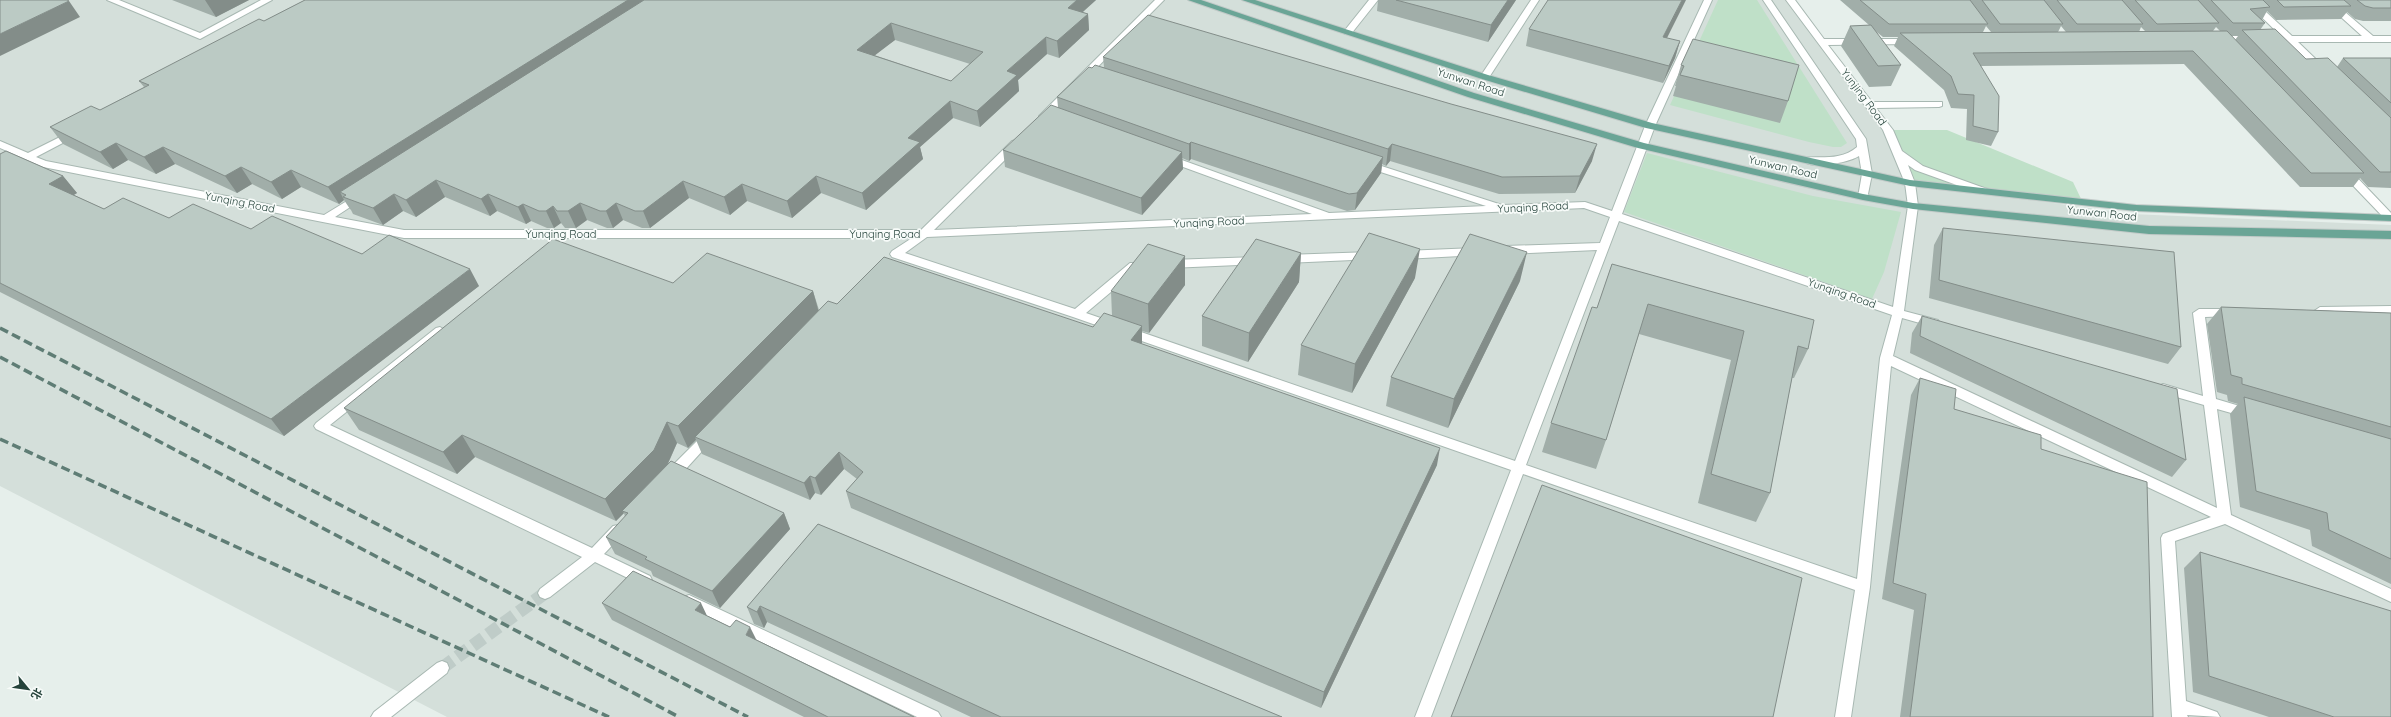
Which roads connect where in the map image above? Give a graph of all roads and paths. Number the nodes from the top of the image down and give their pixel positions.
1 (268, 0) edge
2 (1160, 0) edge
3 (1192, 0) edge
4 (1246, 0) edge
5 (1374, 0) edge
6 (1535, 0) edge
7 (1708, 0) edge
8 (1766, 0) edge
9 (1790, 0) edge
10 (2248, 0) edge
11 (2326, 0) edge
12 (118, 1) edge
13 (2210, 28) edge
14 (1348, 32) junction
15 (2205, 39) edge
16 (2220, 39) junction
17 (2289, 39) junction
18 (2371, 39) junction
19 (2391, 39) edge
20 (1925, 40) edge
21 (1821, 42) junction
22 (2231, 51) edge
23 (1087, 73) junction
24 (2328, 76) edge
25 (1485, 77) junction
26 (1102, 78) edge
27 (1939, 104) dead end
28 (1871, 105) junction
29 (1045, 114) junction
30 (1060, 120) edge
31 (1034, 125) edge
32 (1650, 126) junction
33 (84, 128) edge
34 (1023, 136) edge
35 (0, 144) edge
36 (1642, 146) junction
37 (1863, 147) junction
38 (1898, 152) junction
39 (1158, 154) edge
40 (28, 157) junction
41 (1352, 159) edge
42 (1802, 160) junction
43 (2341, 166) edge
44 (1867, 174) junction
45 (1910, 183) junction
46 (372, 188) edge
47 (1983, 191) junction
48 (1863, 197) junction
49 (1913, 206) junction
50 (1504, 208) junction
51 (1331, 216) junction
52 (1616, 216) junction
53 (324, 218) junction
54 (2390, 218) edge
55 (562, 234) junction
56 (924, 234) junction
57 (2391, 235) edge
58 (1604, 246) junction
59 (544, 249) edge
60 (896, 254) junction
61 (884, 264) edge
62 (2391, 310) edge
63 (2303, 311) edge
64 (1898, 312) junction
65 (2247, 312) edge
66 (1077, 314) junction
67 (450, 322) edge
68 (1943, 326) edge
69 (1886, 358) junction
70 (2150, 385) edge
71 (2210, 402) junction
72 (2263, 417) edge
73 (721, 424) edge
74 (1519, 467) junction
75 (660, 487) edge
76 (2225, 518) junction
77 (626, 521) edge
78 (593, 556) junction
79 (657, 586) edge
80 (1864, 587) junction
81 (545, 593) tunnel mouth
82 (678, 596) edge
83 (2391, 596) edge
84 (442, 668) tunnel mouth
85 (2180, 712) edge
86 (379, 717) edge
87 (933, 717) edge
88 (1423, 717) edge
89 (1843, 717) edge
90 (2212, 717) edge

1 - 12 street
2 - 23 street
3 - 36 main road, Yunwan Road
4 - 14 main road, Yunwan Road
5 - 14 street
6 - 25 street
7 - 32 street
8 - 37 street
9 - 21 street, Yunjing Road
10 - 17 street
11 - 18 street
13 - 16 street
14 - 25 main road, Yunwan Road
15 - 16 street
16 - 17 street
16 - 22 street
17 - 18 street
17 - 24 street
18 - 19 street
20 - 21 street
21 - 28 street, Yunjing Road
23 - 26 street
23 - 29 street
25 - 32 main road, Yunwan Road
27 - 28 street
28 - 38 street, Yunjing Road
29 - 30 street
29 - 31 street
32 - 36 street
32 - 42 main road, Yunwan Road
33 - 40 street
34 - 56 street
35 - 40 street, Yunqing Road
36 - 48 main road, Yunwan Road
36 - 52 street
37 - 42 street
37 - 44 street
38 - 45 street, Yunjing Road
38 - 47 street
39 - 51 street
40 - 53 street, Yunqing Road
41 - 50 street
42 - 44 main road, Yunwan Road
43 - 54 street
44 - 45 main road, Yunwan Road
44 - 48 street
45 - 47 main road, Yunwan Road
45 - 49 street, Yunjing Road
46 - 53 street
47 - 54 main road, Yunwan Road
48 - 49 main road, Yunwan Road
49 - 57 main road, Yunwan Road
49 - 64 street, Yunjing Road
50 - 51 street, Yunqing Road
50 - 52 street, Yunqing Road
51 - 56 street, Yunqing Road
52 - 58 street
52 - 64 street, Yunqing Road
53 - 55 street, Yunqing Road
55 - 56 street, Yunqing Road
55 - 59 street
56 - 60 street
58 - 66 street
58 - 74 street
60 - 61 street
60 - 66 street
62 - 63 street
64 - 68 street, Yunqing Road
64 - 69 street, Yunjing Road
65 - 71 street
66 - 74 street
67 - 78 street
69 - 76 street
69 - 80 street, Yunjing Road
70 - 71 street
71 - 72 street
71 - 76 street
73 - 75 street
74 - 80 street
74 - 88 street
76 - 83 street
76 - 85 street
77 - 78 street
78 - 79 street
78 - 81 street
80 - 89 street, Yunjing Road
82 - 87 street
84 - 86 street
85 - 90 street

